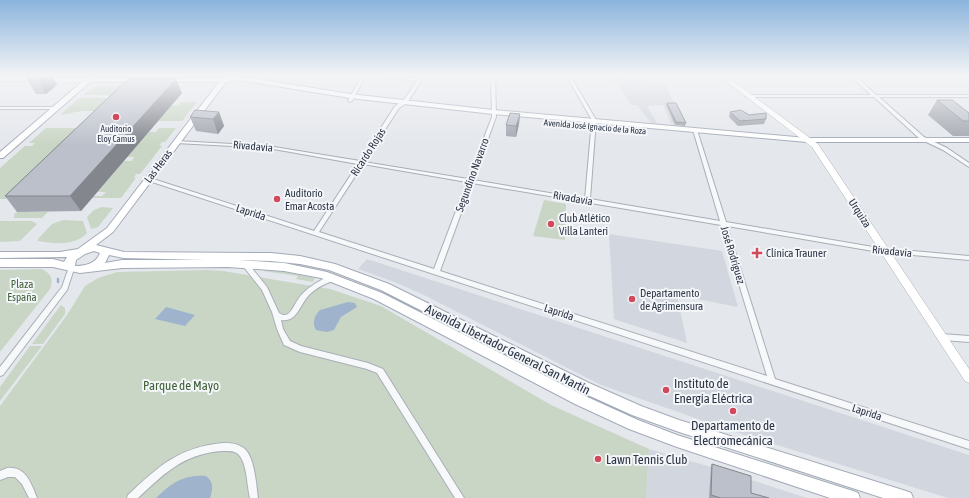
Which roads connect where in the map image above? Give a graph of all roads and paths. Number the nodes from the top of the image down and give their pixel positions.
1 (67, 98) edge
2 (210, 98) edge
3 (352, 98) edge
4 (355, 98) edge
5 (408, 98) edge
6 (494, 98) edge
7 (580, 98) edge
8 (750, 98) edge
9 (878, 98) edge
10 (405, 102) junction
11 (361, 103) junction
12 (397, 107) junction
13 (0, 108) edge
14 (56, 108) junction
15 (494, 114) junction
16 (594, 124) junction
17 (696, 133) junction
18 (807, 140) junction
19 (927, 140) junction
20 (969, 140) edge
21 (176, 142) junction
22 (756, 142) junction
23 (815, 146) junction
24 (939, 146) junction
25 (969, 146) edge
26 (0, 156) edge
27 (361, 163) junction
28 (969, 165) edge
29 (148, 179) junction
30 (470, 181) junction
31 (587, 201) junction
32 (724, 224) junction
33 (316, 233) junction
34 (103, 250) junction
35 (885, 250) junction
36 (80, 252) junction
37 (0, 255) edge
38 (969, 258) edge
39 (0, 263) edge
40 (245, 264) junction
41 (70, 268) junction
42 (86, 269) junction
43 (436, 272) junction
44 (334, 278) junction
45 (276, 315) junction
46 (942, 337) junction
47 (969, 339) edge
48 (0, 373) edge
49 (969, 378) edge
50 (772, 381) junction
51 (969, 445) edge
52 (0, 476) edge
53 (33, 498) edge
54 (131, 498) edge
55 (254, 498) edge
56 (460, 498) edge
57 (853, 498) edge
58 (906, 498) edge

1 - 14 main road
2 - 21 main road, Las Heras
3 - 11 main road, Avenida José Ignacio de la Roza
4 - 10 main road, Avenida José Ignacio de la Roza
5 - 10 street, Ricardo Rojas
6 - 15 street, Segundino Navarro
7 - 16 street
8 - 18 street, Urquiza
9 - 19 street
10 - 11 main road
10 - 12 street, Ricardo Rojas
10 - 15 main road, Avenida José Ignacio de la Roza
11 - 12 main road, Avenida José Ignacio de la Roza
12 - 15 main road, Avenida José Ignacio de la Roza
12 - 27 street, Ricardo Rojas
13 - 14 street
14 - 26 main road
15 - 16 main road, Avenida José Ignacio de la Roza
15 - 16 main road, Avenida José Ignacio de la Roza
15 - 30 street, Segundino Navarro
16 - 17 main road, Avenida José Ignacio de la Roza
16 - 31 street
17 - 18 main road, Avenida José Ignacio de la Roza
17 - 22 main road, Avenida José Ignacio de la Roza
17 - 32 street, José Rodríguez
18 - 19 main road, Avenida José Ignacio de la Roza
18 - 22 main road
18 - 23 street, Urquiza
19 - 20 main road, Avenida José Ignacio de la Roza
19 - 24 street
21 - 27 street, Rivadavia
21 - 29 main road, Las Heras
22 - 23 main road, Avenida José Ignacio de la Roza
23 - 24 main road, Avenida José Ignacio de la Roza
23 - 35 street, Urquiza
24 - 25 main road, Avenida José Ignacio de la Roza
24 - 28 street
27 - 30 street, Rivadavia
27 - 33 street, Ricardo Rojas
29 - 33 street, Laprida
29 - 36 main road, Las Heras
30 - 31 street, Rivadavia
30 - 43 street, Segundino Navarro
31 - 32 street, Rivadavia
32 - 35 street, Rivadavia
32 - 50 street, José Rodríguez
33 - 43 street, Laprida
34 - 36 main road, Avenida Libertador General San Martín
34 - 42 main road
34 - 58 main road, Avenida Libertador General San Martín
35 - 38 street, Rivadavia
35 - 46 street, Urquiza
36 - 37 main road
36 - 41 main road
39 - 41 main road
40 - 42 main road, Avenida Libertador General San Martín
40 - 44 main road, Avenida Libertador General San Martín
40 - 45 street
41 - 42 main road, Avenida Libertador General San Martín
41 - 48 street
43 - 50 street, Laprida
44 - 45 street
44 - 57 main road, Avenida Libertador General San Martín
45 - 56 street
46 - 47 street
46 - 49 street, Urquiza
50 - 51 street, Laprida
52 - 53 street
54 - 55 street

